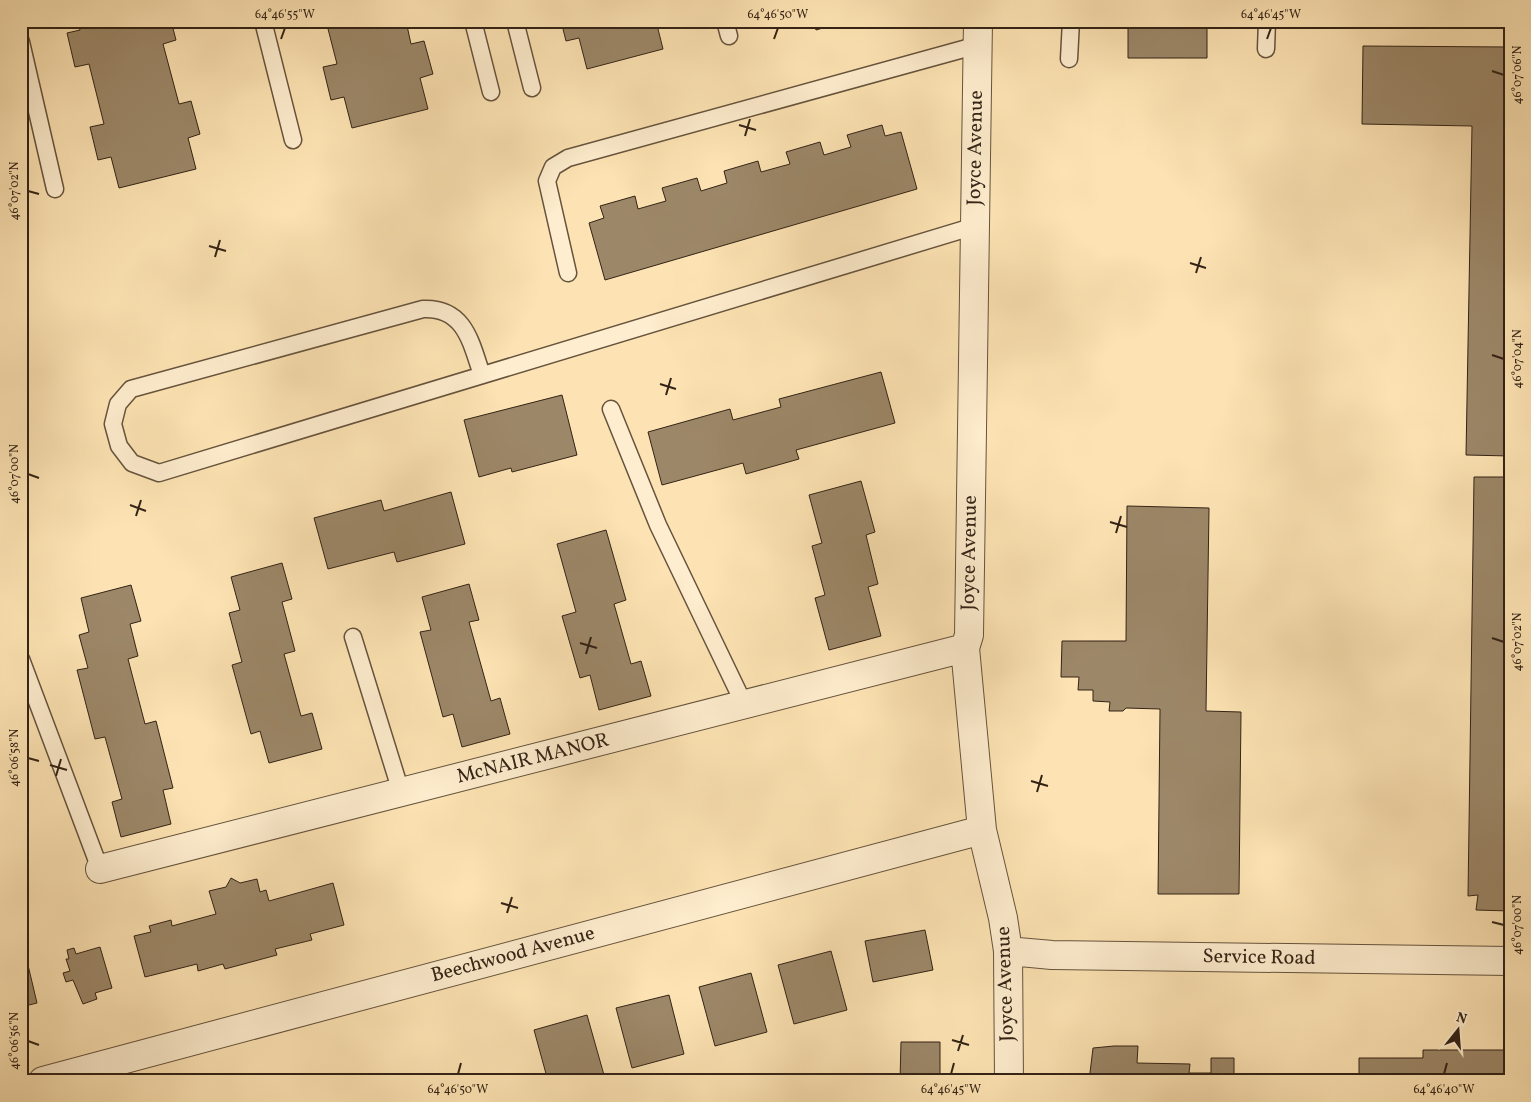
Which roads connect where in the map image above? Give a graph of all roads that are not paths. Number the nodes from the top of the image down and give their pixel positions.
1 (263, 21) edge
2 (473, 21) edge
3 (515, 21) edge
4 (1070, 21) edge
5 (1267, 21) edge
6 (978, 33) edge
7 (21, 42) edge
8 (1266, 49) dead end
9 (1069, 59) dead end
10 (532, 88) dead end
11 (491, 92) dead end
12 (293, 140) dead end
13 (55, 188) dead end
14 (975, 226) junction
15 (568, 273) dead end
16 (482, 375) junction
17 (611, 409) dead end
18 (353, 637) dead end
19 (965, 648) junction
20 (21, 660) edge
21 (744, 704) junction
22 (401, 792) junction
23 (982, 830) junction
24 (100, 869) joint
25 (1008, 951) junction
26 (1510, 961) edge
27 (43, 1081) edge
28 (1009, 1081) edge

1 - 12 lane
2 - 11 lane
3 - 10 lane
4 - 9 lane
5 - 8 lane
6 - 14 street, Joyce Avenue
6 - 15 lane
7 - 13 lane
14 - 16 lane
14 - 19 street, Joyce Avenue
16 - 16 lane
17 - 21 lane
18 - 22 lane
19 - 21 street, McNAIR MANOR
19 - 23 street, Joyce Avenue
20 - 24 lane
21 - 22 street, McNAIR MANOR
22 - 24 street, McNAIR MANOR
23 - 25 street, Joyce Avenue
23 - 27 street, Beechwood Avenue
25 - 26 street, Service Road
25 - 28 street, Joyce Avenue

